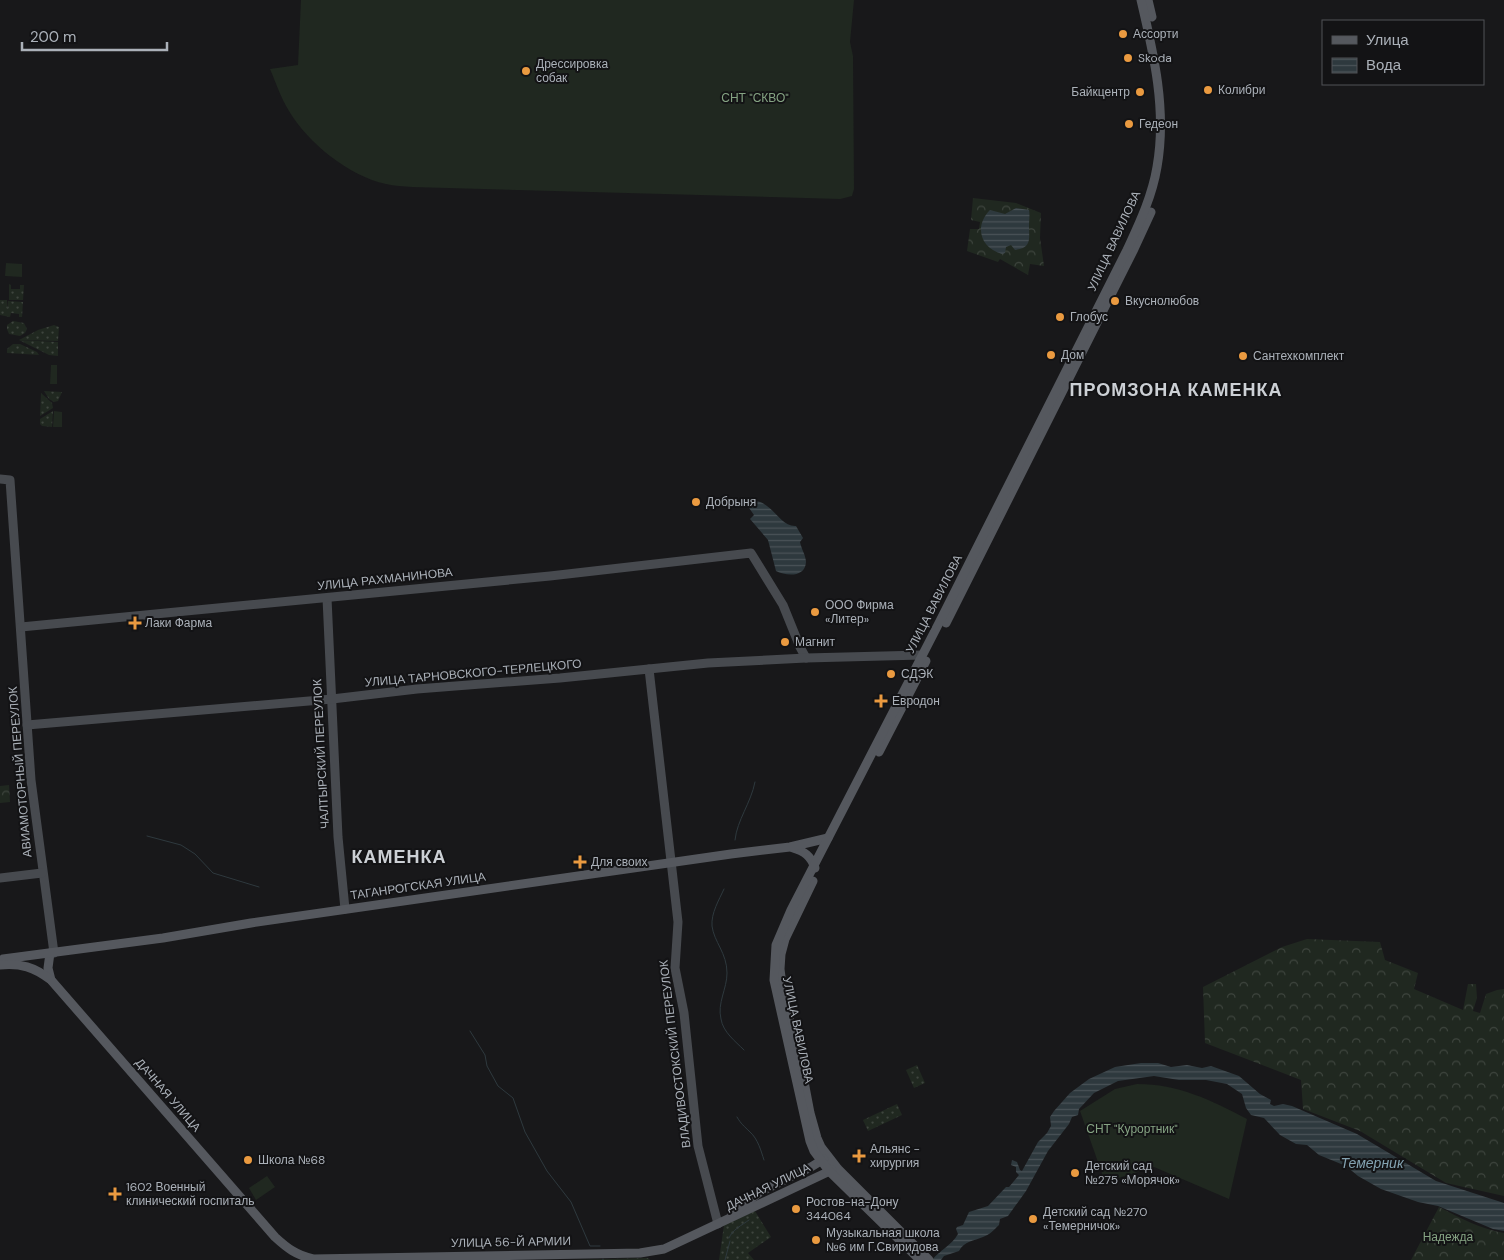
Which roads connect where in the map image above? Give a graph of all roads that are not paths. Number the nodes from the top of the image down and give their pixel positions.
1 (1141, 0) edge
2 (1148, 0) edge
3 (0, 479) edge
4 (327, 598) junction
5 (20, 626) junction
6 (922, 655) junction
7 (806, 658) junction
8 (649, 669) junction
9 (332, 699) junction
10 (28, 725) junction
11 (828, 838) junction
12 (790, 847) junction
13 (670, 863) junction
14 (815, 869) junction
15 (42, 873) junction
16 (0, 878) edge
17 (346, 909) junction
18 (52, 953) junction
19 (0, 959) edge
20 (5, 964) edge
21 (51, 980) junction
22 (824, 1159) junction
23 (833, 1170) junction
24 (793, 1177) junction
25 (778, 1196) junction
26 (718, 1224) junction
27 (909, 1244) junction
28 (300, 1256) joint
29 (920, 1260) edge
30 (929, 1260) edge

1 - 6 main road, УЛИЦА ВАВИЛОВА
2 - 14 main road, УЛИЦА ВАВИЛОВА
3 - 5 street, АВИАМОТОРНЫЙ ПЕРЕУЛОК
4 - 5 street, УЛИЦА РАХМАНИНОВА
4 - 7 street, УЛИЦА РАХМАНИНОВА
4 - 9 street, ЧАЛТЫРСКИЙ ПЕРЕУЛОК
5 - 10 street, АВИАМОТОРНЫЙ ПЕРЕУЛОК
6 - 7 street, УЛИЦА ТАРНОВСКОГО-ТЕРЛЕЦКОГО
6 - 11 main road, УЛИЦА ВАВИЛОВА
7 - 8 street, УЛИЦА ТАРНОВСКОГО-ТЕРЛЕЦКОГО
8 - 9 street, УЛИЦА ТАРНОВСКОГО-ТЕРЛЕЦКОГО
8 - 13 street, ВЛАДИВОСТОКСКИЙ ПЕРЕУЛОК
9 - 10 street, УЛИЦА ТАРНОВСКОГО-ТЕРЛЕЦКОГО
9 - 17 street, ЧАЛТЫРСКИЙ ПЕРЕУЛОК
10 - 15 street, АВИАМОТОРНЫЙ ПЕРЕУЛОК
11 - 12 main road, ТАГАНРОГСКАЯ УЛИЦА
11 - 14 main road, УЛИЦА ВАВИЛОВА
12 - 13 main road, ТАГАНРОГСКАЯ УЛИЦА
12 - 14 main road
13 - 17 main road, ТАГАНРОГСКАЯ УЛИЦА
13 - 26 street, ВЛАДИВОСТОКСКИЙ ПЕРЕУЛОК
14 - 22 main road, УЛИЦА ВАВИЛОВА
15 - 16 street
15 - 18 street, АВИАМОТОРНЫЙ ПЕРЕУЛОК
17 - 18 main road, ТАГАНРОГСКАЯ УЛИЦА
18 - 19 main road, ТАГАНРОГСКАЯ УЛИЦА
18 - 21 main road
20 - 21 main road, ДАЧНАЯ УЛИЦА
21 - 28 main road, ДАЧНАЯ УЛИЦА
22 - 23 main road, УЛИЦА ВАВИЛОВА
22 - 24 main road, ДАЧНАЯ УЛИЦА
23 - 25 main road, ДАЧНАЯ УЛИЦА
23 - 27 main road, УЛИЦА ВАВИЛОВА
24 - 25 main road
24 - 26 main road, ДАЧНАЯ УЛИЦА
25 - 26 main road, ДАЧНАЯ УЛИЦА
26 - 28 main road, УЛИЦА 56-Й АРМИИ
27 - 29 main road
27 - 30 main road

